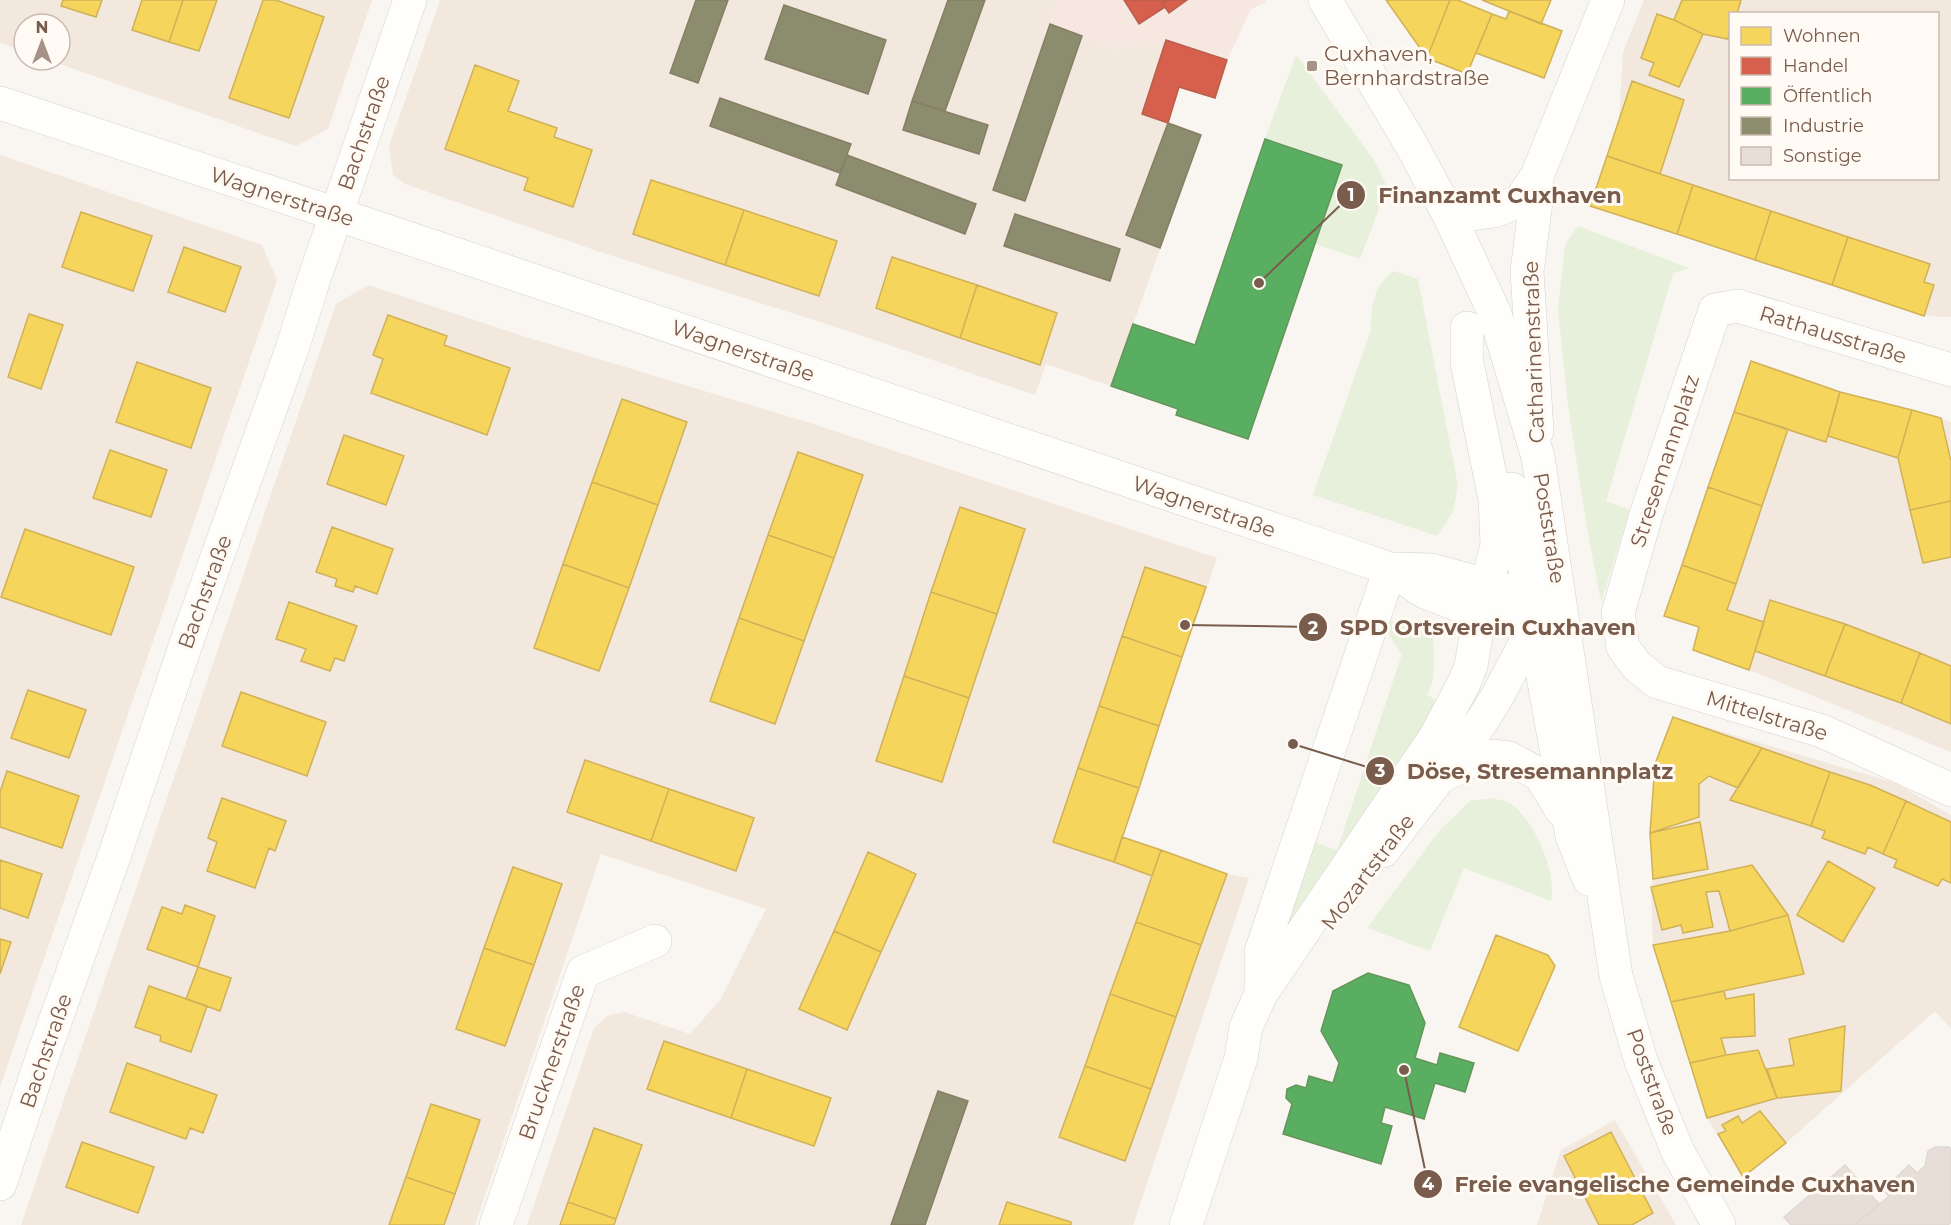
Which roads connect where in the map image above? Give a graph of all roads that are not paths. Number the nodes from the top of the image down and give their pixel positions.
1 (410, 0) edge
2 (1325, 0) edge
3 (1608, 0) edge
4 (0, 104) edge
5 (1537, 176) junction
6 (336, 214) junction
7 (1455, 230) junction
8 (1715, 310) joint
9 (1467, 328) junction
10 (1951, 370) edge
11 (1538, 457) junction
12 (1390, 569) junction
13 (1483, 599) junction
14 (1618, 613) joint
15 (1543, 618) junction
16 (1438, 778) junction
17 (1951, 790) edge
18 (1572, 836) junction
19 (1611, 931) junction
20 (655, 941) dead end
21 (1261, 993) junction
22 (1241, 1058) junction
23 (0, 1184) edge
24 (496, 1225) edge
25 (1186, 1225) edge
26 (1719, 1225) edge

1 - 6 street, Bachstraße
2 - 7 street, Poststraße
3 - 5 street, Catharinenstraße
4 - 6 street, Wagnerstraße
5 - 7 street, Catharinenstraße
5 - 11 street, Catharinenstraße
6 - 12 street, Wagnerstraße
6 - 23 street, Bachstraße
7 - 9 street, Poststraße
7 - 11 street, Poststraße
8 - 10 street, Rathausstraße
8 - 14 street, Stresemannplatz
9 - 13 street, Mozartstraße
9 - 15 street, Poststraße
11 - 15 street, Poststraße
12 - 13 street, Wagnerstraße
12 - 21 street, Mozartstraße
13 - 15 street, Wagnerstraße
13 - 21 street, Mozartstraße
14 - 17 street, Mittelstraße
15 - 16 street, Mozartstraße
15 - 18 street, Poststraße
15 - 19 street, Poststraße
16 - 18 street
16 - 22 street, Mozartstraße
18 - 19 street, Poststraße
19 - 26 street, Poststraße
20 - 24 street, Brucknerstraße
21 - 22 street, Mozartstraße
22 - 25 street, Mozartstraße

